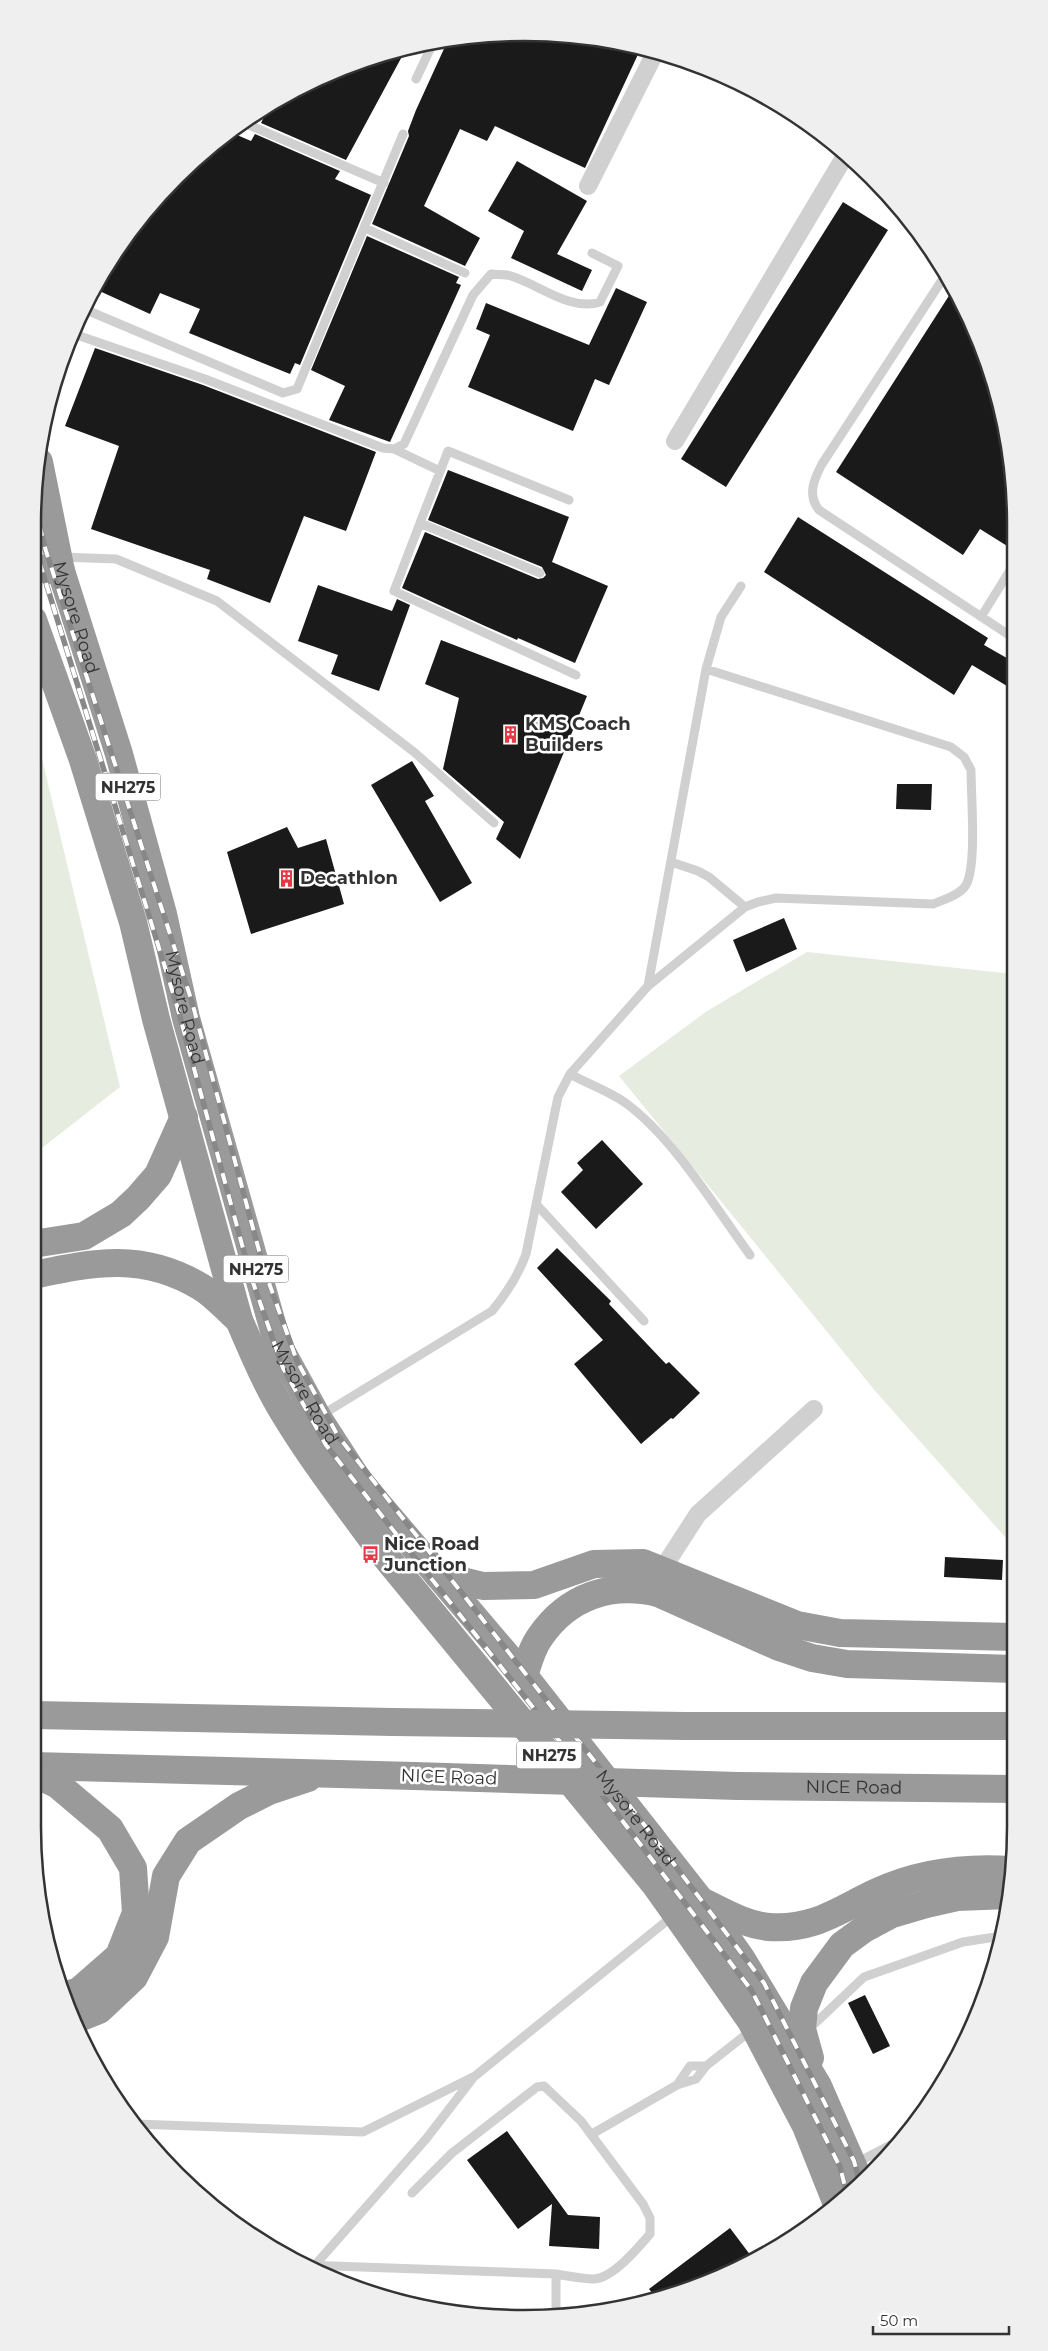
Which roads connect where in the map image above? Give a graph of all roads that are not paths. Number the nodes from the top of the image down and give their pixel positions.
1 (429, 51) edge
2 (653, 59) edge
3 (416, 79) dead end
4 (252, 126) edge
5 (403, 134) dead end
6 (842, 161) edge
7 (384, 183) junction
8 (588, 186) dead end
9 (365, 228) junction
10 (592, 253) dead end
11 (465, 273) dead end
12 (941, 282) edge
13 (90, 312) edge
14 (79, 337) edge
15 (675, 441) dead end
16 (394, 449) junction
17 (440, 472) junction
18 (43, 484) edge
19 (569, 500) dead end
20 (420, 523) junction
21 (60, 564) junction
22 (41, 567) edge
23 (540, 573) dead end
24 (1007, 575) edge
25 (741, 586) dead end
26 (980, 617) junction
27 (1007, 634) edge
28 (41, 651) edge
29 (706, 669) junction
30 (576, 676) dead end
31 (494, 823) dead end
32 (671, 862) junction
33 (745, 908) junction
34 (648, 986) junction
35 (570, 1074) junction
36 (184, 1117) junction
37 (536, 1204) junction
38 (41, 1243) edge
39 (750, 1255) dead end
40 (41, 1272) edge
41 (239, 1320) junction
42 (644, 1320) dead end
43 (814, 1409) dead end
44 (318, 1418) junction
45 (661, 1571) junction
46 (438, 1575) junction
47 (1007, 1637) edge
48 (1007, 1669) edge
49 (524, 1676) junction
50 (41, 1713) edge
51 (1007, 1726) edge
52 (41, 1766) edge
53 (323, 1772) junction
54 (41, 1777) edge
55 (1007, 1789) edge
56 (1005, 1870) edge
57 (1002, 1895) edge
58 (700, 1900) junction
59 (676, 1914) junction
60 (993, 1937) edge
61 (71, 1994) edge
62 (80, 2017) edge
63 (754, 2028) junction
64 (804, 2035) junction
65 (475, 2076) junction
66 (818, 2086) junction
67 (144, 2124) edge
68 (592, 2134) junction
69 (859, 2174) edge
70 (412, 2192) dead end
71 (834, 2197) edge
72 (317, 2263) edge
73 (322, 2265) edge
74 (556, 2274) junction
75 (556, 2309) edge

1 - 3 lane
2 - 8 street
4 - 7 lane
5 - 7 lane
6 - 15 street
7 - 9 lane
9 - 11 lane
9 - 13 lane
10 - 16 lane
12 - 26 lane
14 - 16 lane
16 - 17 lane
17 - 19 lane
17 - 20 lane
18 - 21 highway, Mysore Road / NH275
20 - 23 lane
20 - 30 lane
21 - 22 highway
21 - 31 lane
21 - 44 highway, Mysore Road / NH275
24 - 26 lane
25 - 29 lane
26 - 27 lane
28 - 36 highway, Mysore Road / NH275
29 - 32 lane
29 - 33 lane
32 - 33 lane
32 - 34 lane
33 - 34 lane
34 - 35 lane
35 - 37 lane
35 - 39 lane
36 - 38 highway
36 - 41 highway, Mysore Road / NH275
37 - 42 lane
37 - 44 lane
40 - 41 highway
41 - 59 highway, Mysore Road / NH275
43 - 45 street
44 - 46 highway, Mysore Road / NH275
45 - 46 highway
45 - 47 highway
46 - 49 highway, Mysore Road / NH275
48 - 49 highway
49 - 58 highway, Mysore Road / NH275
50 - 51 highway, bridge
52 - 53 highway, NICE Road
53 - 55 highway, NICE Road, bridge
53 - 62 highway
54 - 61 highway
56 - 58 highway
57 - 64 highway
58 - 66 highway, Mysore Road / NH275
59 - 63 highway, Mysore Road / NH275
59 - 65 lane
60 - 64 lane
63 - 68 lane
63 - 71 highway, Mysore Road / NH275
64 - 66 highway
65 - 67 lane
65 - 72 lane
66 - 69 highway, Mysore Road / NH275
68 - 70 lane
68 - 74 lane
73 - 74 lane
74 - 75 lane

